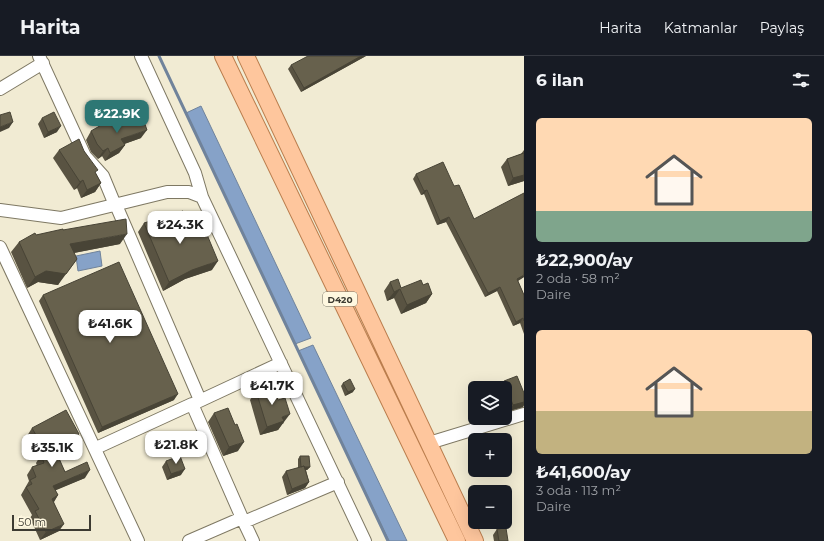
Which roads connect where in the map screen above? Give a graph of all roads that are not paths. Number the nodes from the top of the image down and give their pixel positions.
1 (141, 56) edge
2 (223, 56) edge
3 (246, 56) edge
4 (41, 60) edge
5 (0, 89) edge
6 (202, 197) junction
7 (115, 205) junction
8 (0, 210) edge
9 (0, 247) edge
10 (281, 363) junction
11 (196, 402) junction
12 (524, 414) edge
13 (429, 444) junction
14 (96, 448) junction
15 (338, 482) junction
16 (243, 520) junction
17 (138, 541) edge
18 (190, 541) edge
19 (253, 541) edge
20 (365, 541) edge
21 (457, 541) edge
22 (475, 541) edge

1 - 6 street
2 - 21 main road, D420
3 - 13 main road, D420
4 - 5 street
4 - 7 street
6 - 7 street
6 - 10 street
7 - 8 street
7 - 11 street
9 - 14 street
10 - 11 street
10 - 15 street
11 - 14 street
11 - 16 street
12 - 13 street
13 - 22 main road, D420
14 - 17 street
15 - 16 street
15 - 20 street
16 - 18 street
16 - 19 street

